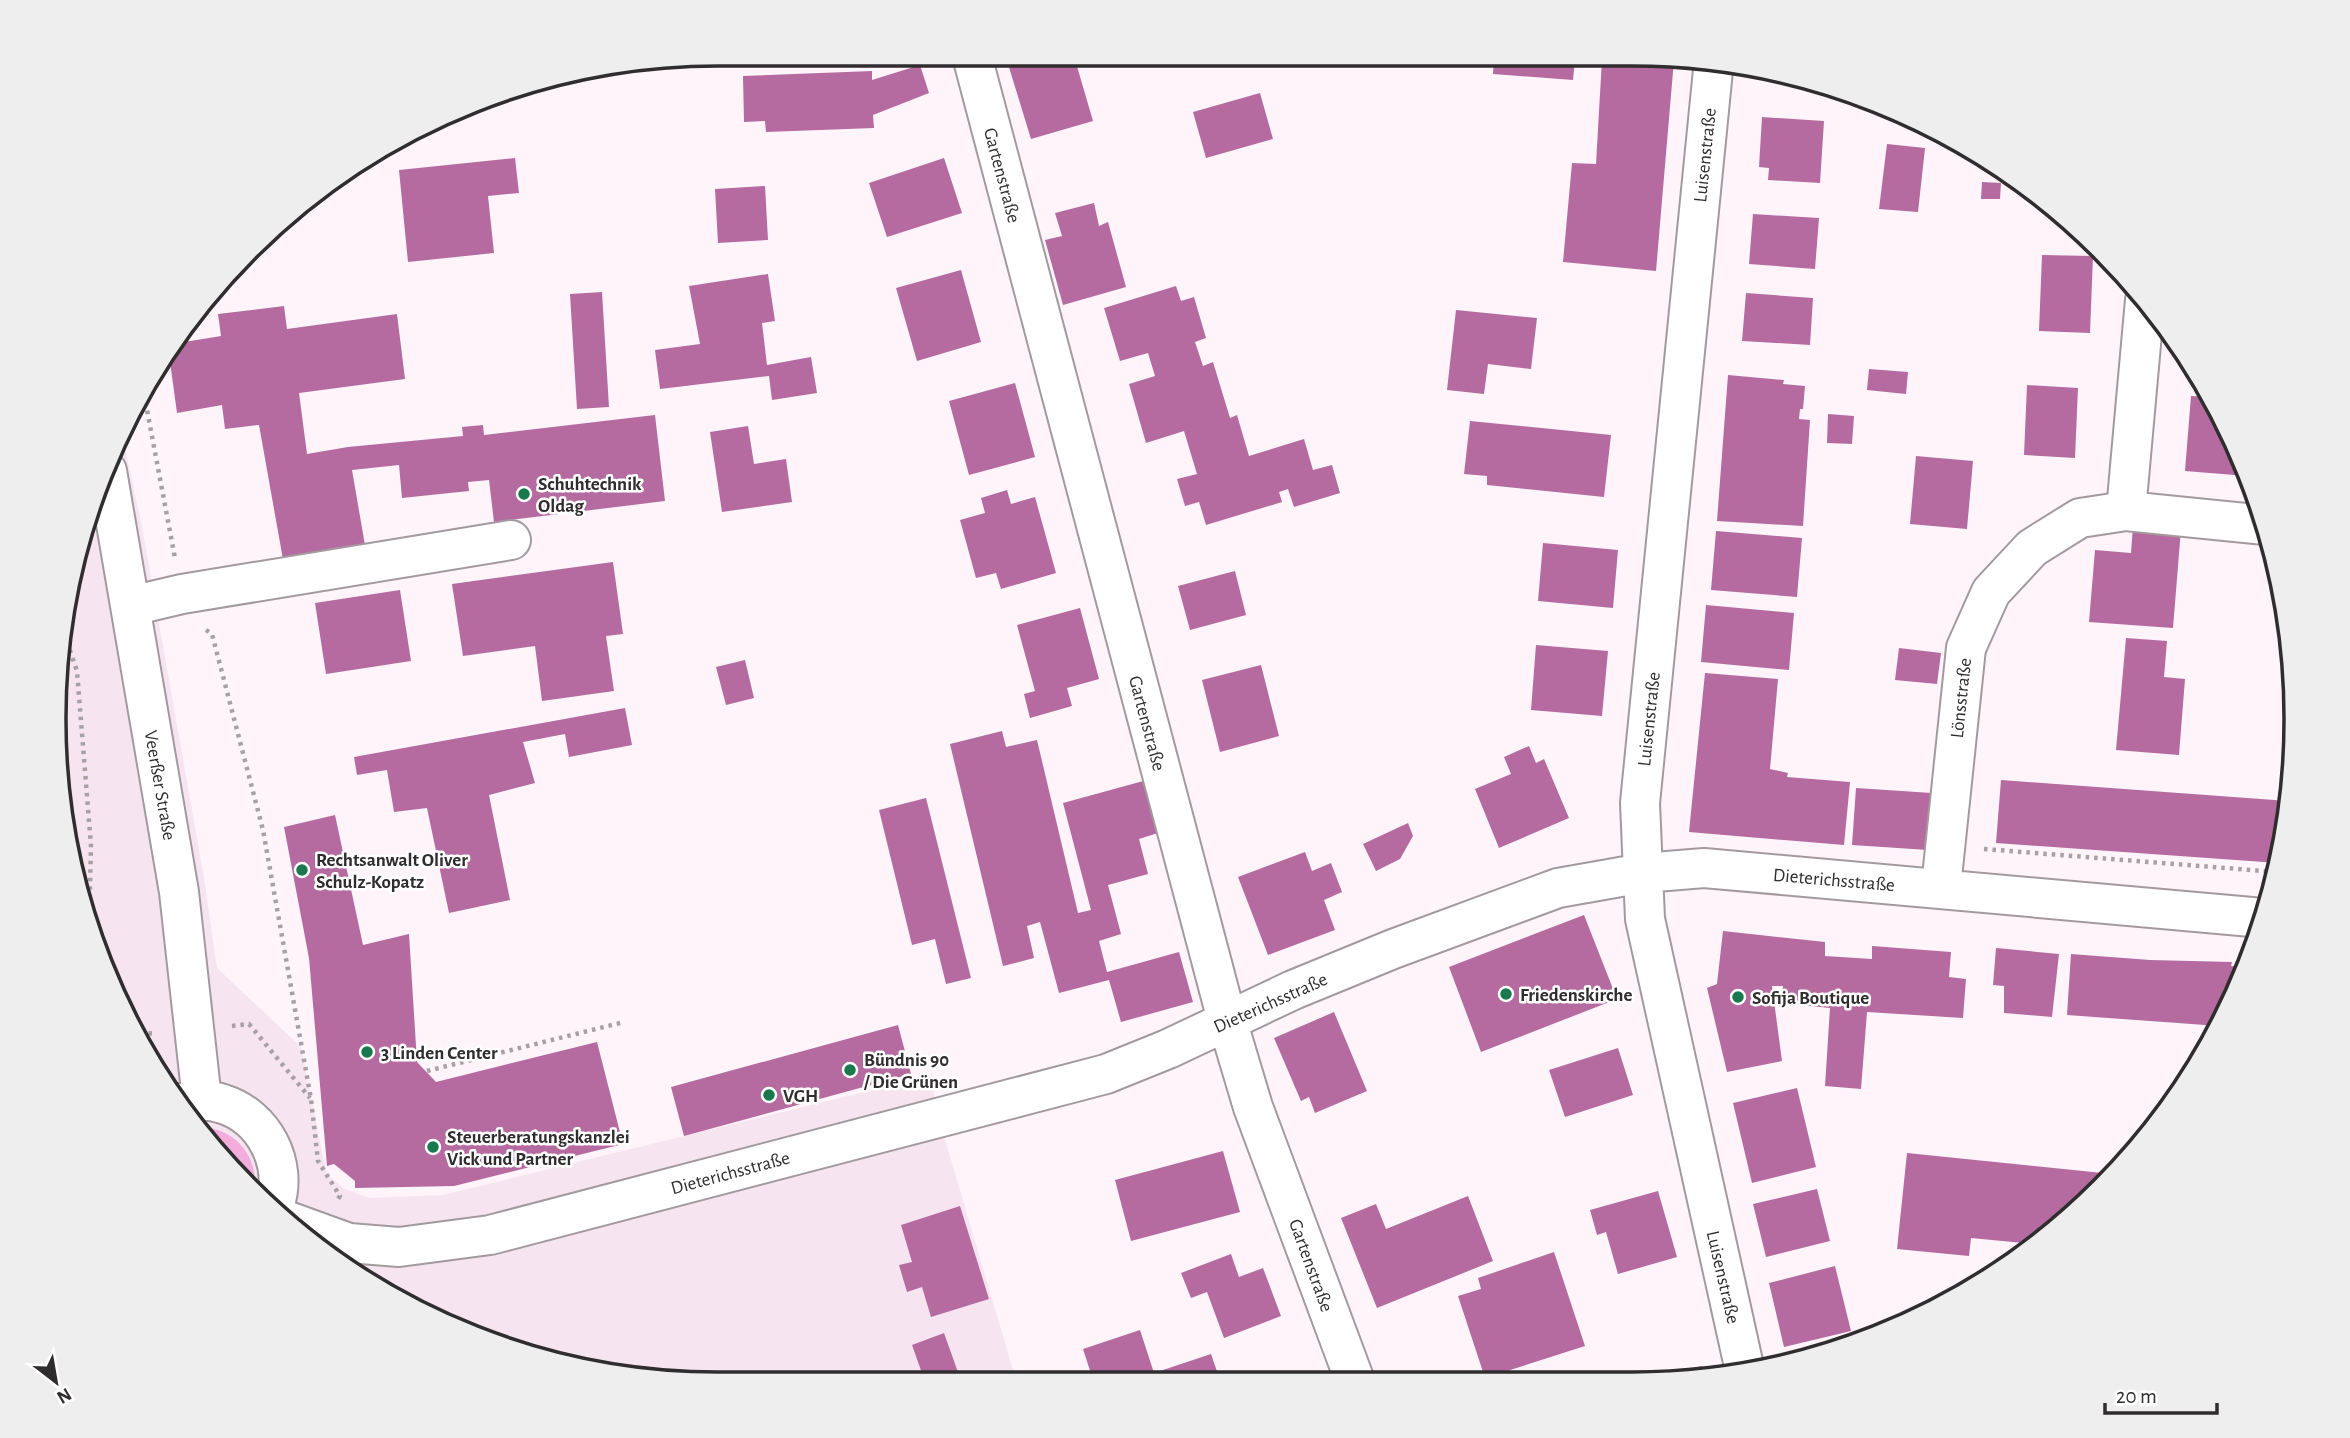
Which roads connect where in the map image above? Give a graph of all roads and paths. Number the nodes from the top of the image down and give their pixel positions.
1 (975, 66) edge
2 (1713, 72) edge
3 (2144, 315) edge
4 (147, 406) edge
5 (110, 486) edge
6 (2126, 511) junction
7 (2253, 524) edge
8 (511, 540) dead end
9 (182, 594) junction
10 (131, 606) junction
11 (70, 652) edge
12 (1944, 846) junction
13 (2265, 871) edge
14 (1643, 873) junction
15 (1941, 887) junction
16 (90, 891) edge
17 (2253, 917) edge
18 (1227, 1020) junction
19 (624, 1022) dead end
20 (249, 1024) dead end
21 (427, 1071) dead end
22 (311, 1099) junction
23 (191, 1101) edge
24 (276, 1197) edge
25 (310, 1227) edge
26 (313, 1229) edge
27 (1743, 1362) edge
28 (1352, 1372) edge

1 - 18 street, Gartenstraße
2 - 14 street, Luisenstraße
3 - 6 street
4 - 9 path
5 - 10 street, Veerßer Straße
6 - 7 street, Lönsstraße
6 - 12 street, Lönsstraße
8 - 9 street
9 - 10 street
9 - 22 path
10 - 23 street, Veerßer Straße
11 - 16 path
12 - 13 path
12 - 15 street, Lönsstraße
14 - 15 street, Dieterichsstraße
14 - 18 street, Dieterichsstraße
14 - 27 street, Luisenstraße
15 - 17 street, Dieterichsstraße
18 - 26 street, Dieterichsstraße
18 - 28 street, Gartenstraße
19 - 21 path
20 - 22 path
22 - 25 path
23 - 24 street

